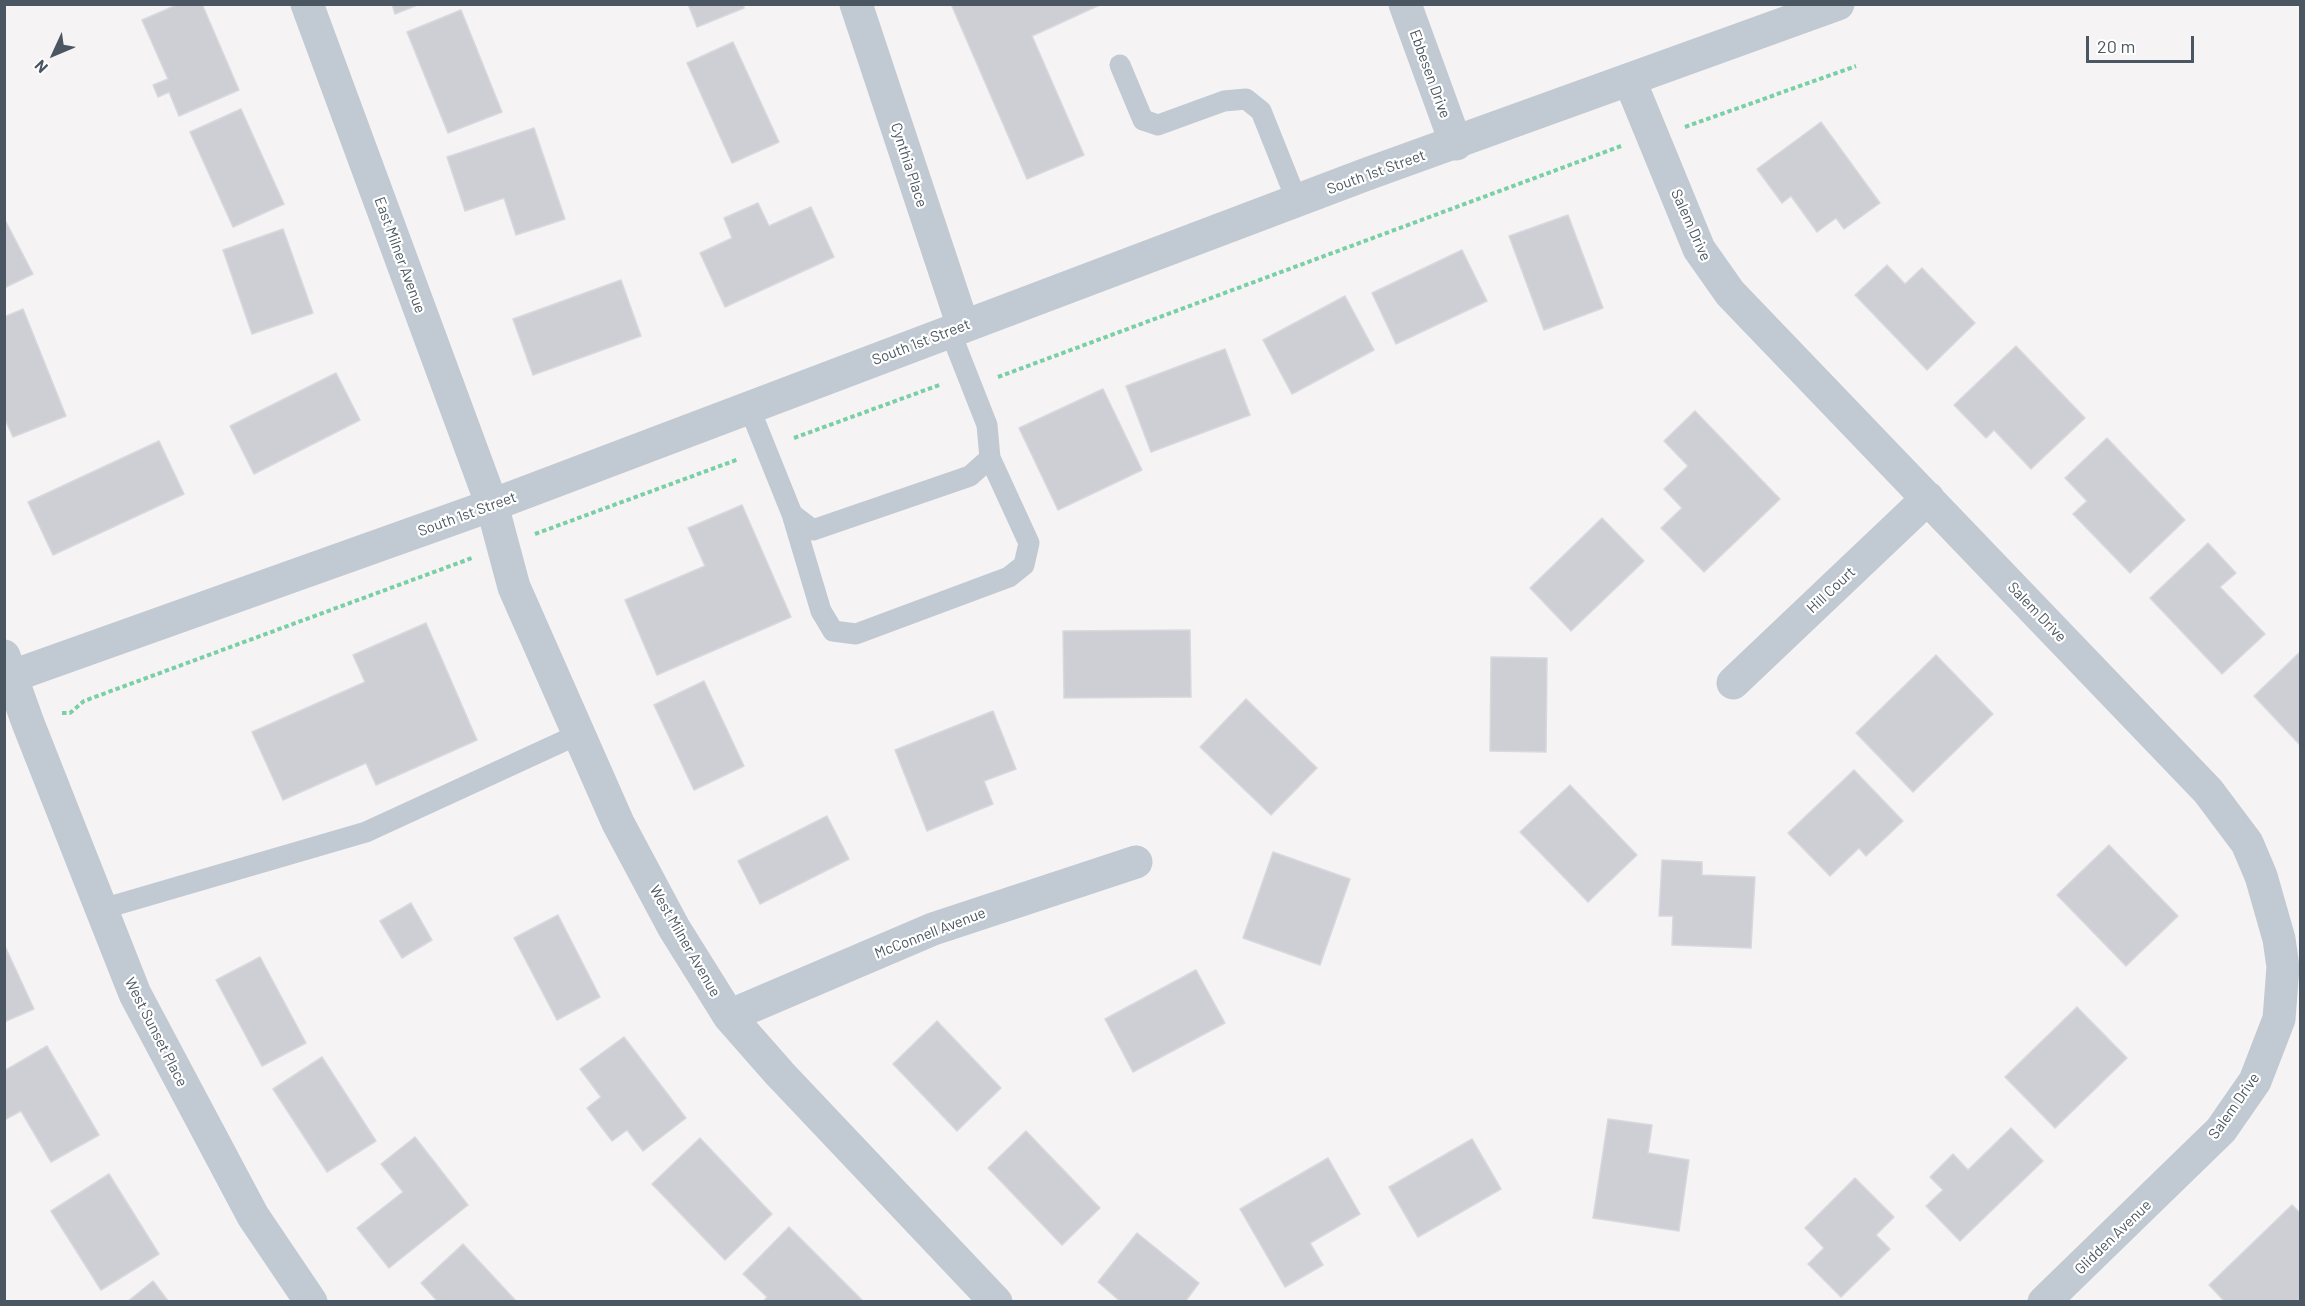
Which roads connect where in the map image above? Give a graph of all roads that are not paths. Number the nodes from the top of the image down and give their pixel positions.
1 (307, 4) edge
2 (856, 4) edge
3 (1405, 4) edge
4 (1838, 4) edge
5 (1120, 65) dead end
6 (1630, 81) junction
7 (1456, 144) junction
8 (1297, 201) junction
9 (956, 329) junction
10 (749, 407) junction
11 (990, 458) junction
12 (1928, 498) junction
13 (492, 505) junction
14 (792, 514) junction
15 (7, 670) edge
16 (1733, 683) dead end
17 (579, 734) junction
18 (1136, 862) dead end
19 (102, 909) junction
20 (729, 1016) junction
21 (2181, 1172) joint
22 (311, 1302) edge
23 (996, 1302) edge
24 (2044, 1302) edge

1 - 13 street, East Milner Avenue
2 - 9 street, Cynthia Place
3 - 7 street, Ebbesen Drive
4 - 6 street, South 1st Street
5 - 8 lane
6 - 7 street, South 1st Street
6 - 12 street, Salem Drive
7 - 8 street, South 1st Street
8 - 9 street, South 1st Street
9 - 10 street, South 1st Street
9 - 11 lane
10 - 13 street, South 1st Street
10 - 14 lane
11 - 14 lane
11 - 14 lane
12 - 16 street, Hill Court
12 - 21 street, Salem Drive
13 - 15 street, South 1st Street
13 - 17 street, West Milner Avenue
15 - 19 street, West Sunset Place
17 - 19 lane
17 - 20 street, West Milner Avenue
18 - 20 street, McConnell Avenue
19 - 22 street, West Sunset Place
20 - 23 street, West Milner Avenue
21 - 24 street, Glidden Avenue

